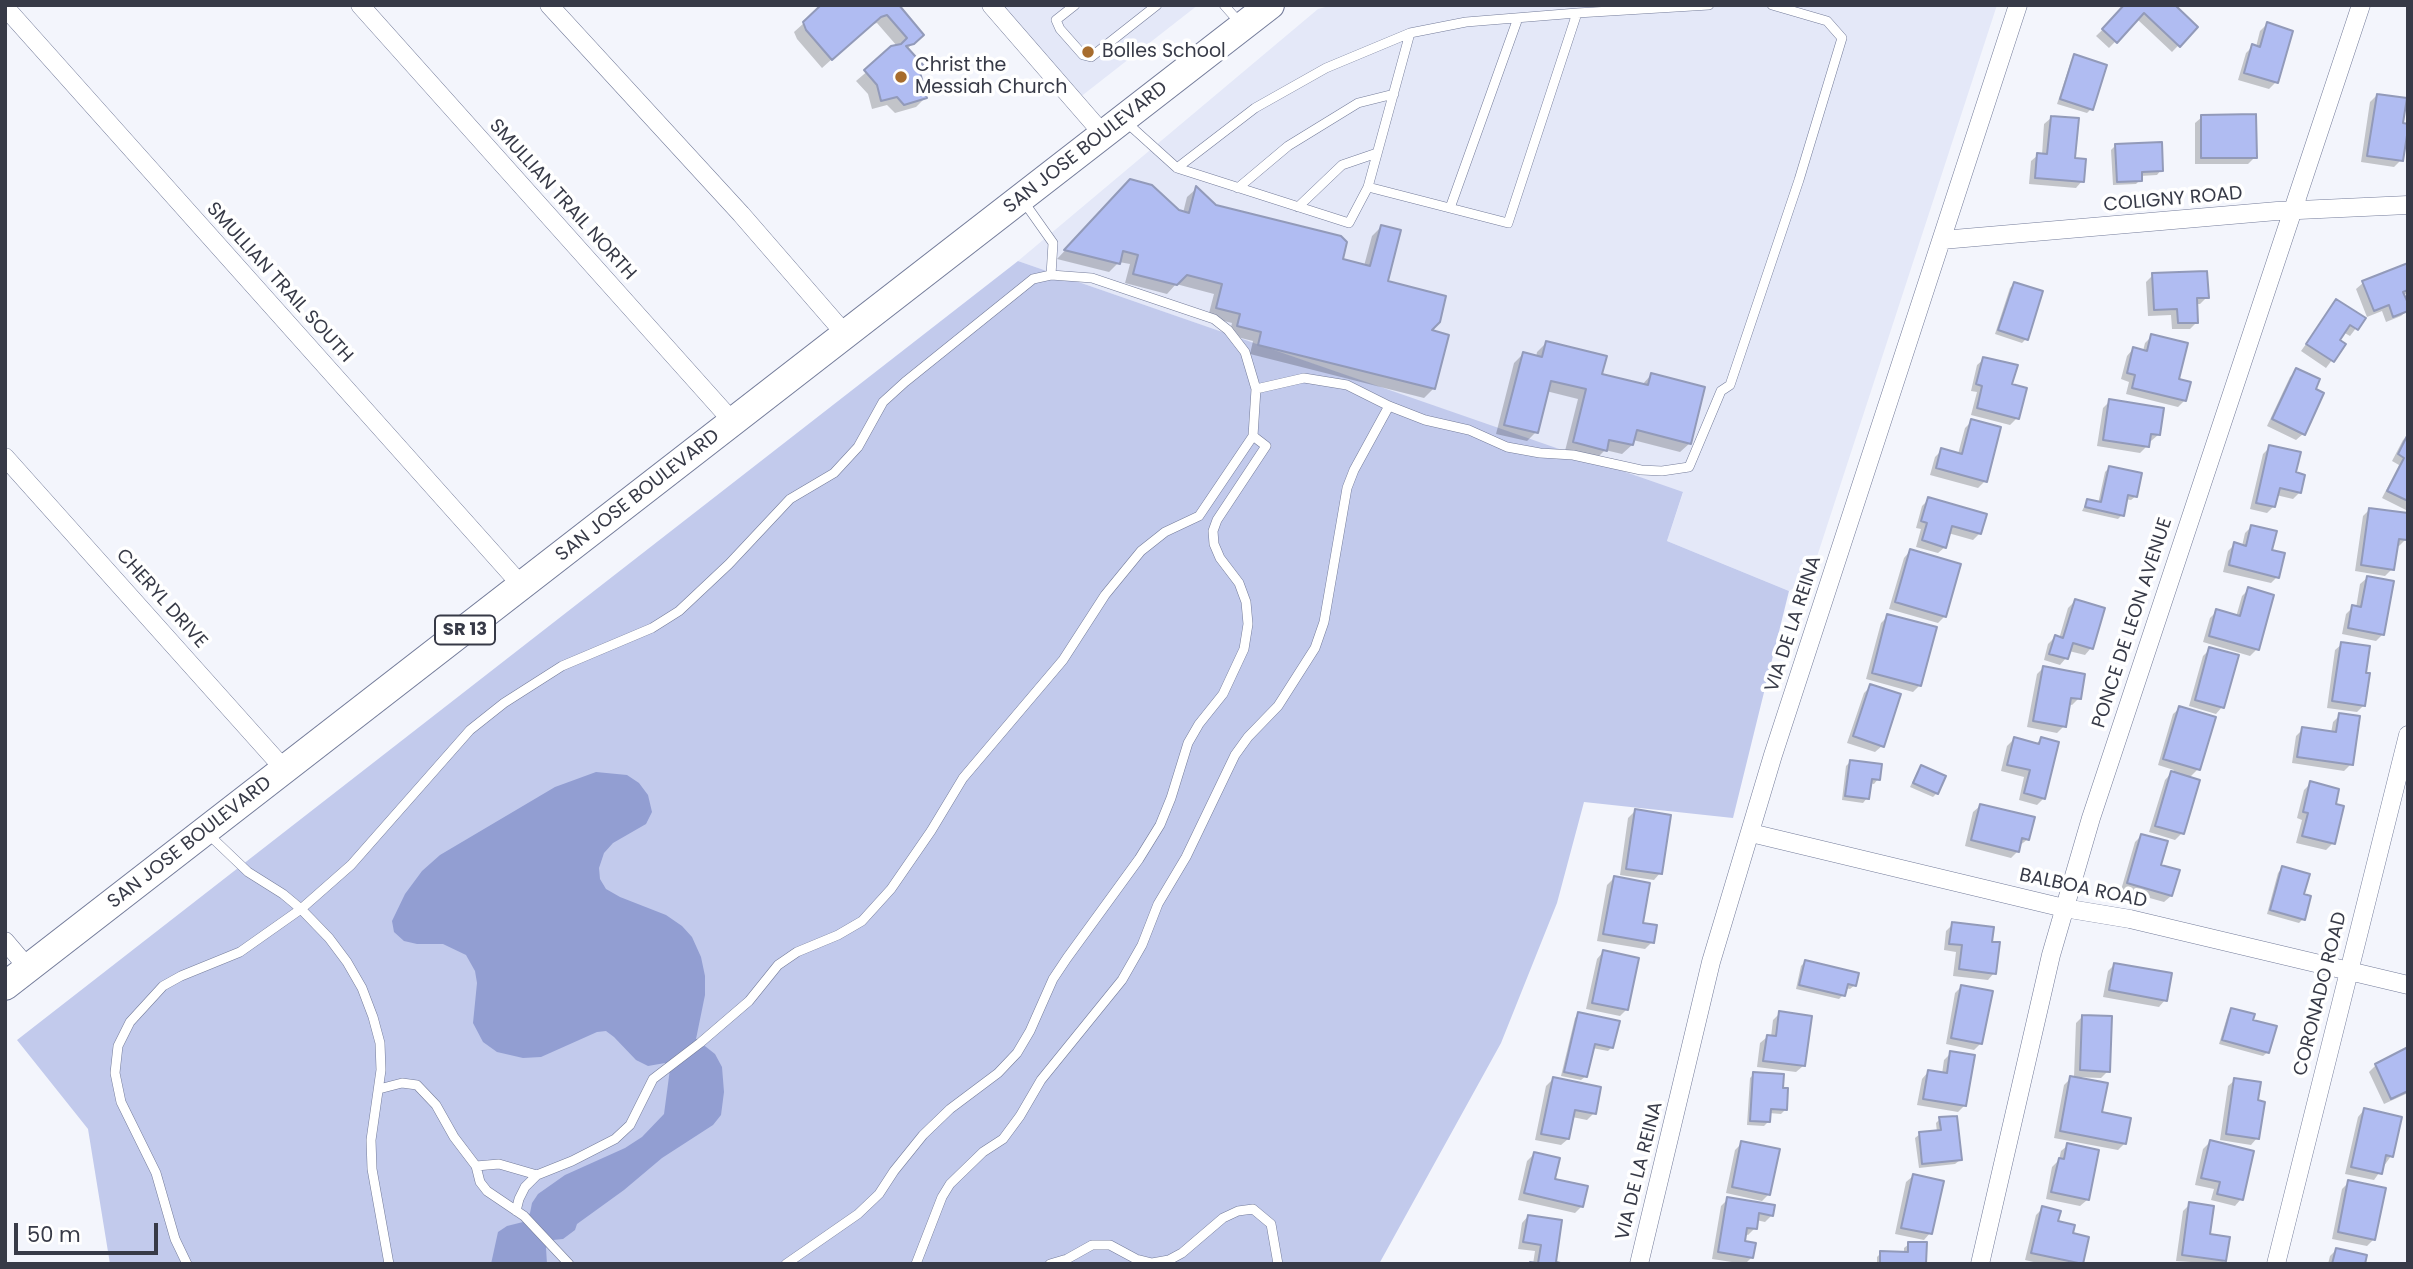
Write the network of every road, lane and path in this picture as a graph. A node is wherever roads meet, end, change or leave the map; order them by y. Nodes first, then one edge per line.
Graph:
1 (360, 5) edge
2 (549, 5) edge
3 (991, 5) edge
4 (1075, 5) edge
5 (1157, 5) edge
6 (1224, 5) edge
7 (1270, 5) edge
8 (1709, 5) edge
9 (1772, 5) edge
10 (2018, 5) edge
11 (2361, 5) edge
12 (5, 7) edge
13 (1577, 13) junction
14 (1518, 18) junction
15 (1243, 26) junction
16 (1410, 33) junction
17 (1394, 94) junction
18 (1113, 126) junction
19 (1377, 153) junction
20 (1177, 168) junction
21 (1367, 187) junction
22 (1238, 188) junction
23 (1022, 199) junction
24 (2408, 205) edge
25 (1298, 207) junction
26 (1450, 208) junction
27 (2293, 211) junction
28 (1942, 240) junction
29 (1051, 275) junction
30 (846, 335) junction
31 (1256, 389) junction
32 (1390, 406) junction
33 (733, 422) junction
34 (1253, 436) junction
35 (5, 457) edge
36 (1227, 474) junction
37 (1242, 484) junction
38 (1199, 516) junction
39 (1213, 531) junction
40 (522, 586) junction
41 (2408, 735) edge
42 (285, 769) junction
43 (205, 831) junction
44 (1751, 833) junction
45 (2064, 908) junction
46 (301, 909) junction
47 (5, 941) edge
48 (28, 968) junction
49 (2348, 971) junction
50 (2408, 985) edge
51 (5, 986) edge
52 (379, 1089) junction
53 (476, 1166) junction
54 (537, 1175) junction
55 (520, 1214) junction
56 (187, 1264) edge
57 (389, 1264) edge
58 (569, 1264) edge
59 (786, 1264) edge
60 (916, 1264) edge
61 (1050, 1264) edge
62 (1278, 1264) edge
63 (1639, 1264) edge
64 (1980, 1264) edge
65 (2276, 1264) edge

1 - 33 street, SMULLIAN TRAIL NORTH
2 - 30 street
3 - 18 street
4 - 5 lane
6 - 15 lane
7 - 15 main road, SAN JOSE BOULEVARD / SR 13
8 - 13 lane
9 - 32 lane
10 - 28 street, VIA DE LA REINA
11 - 27 street, PONCE DE LEON AVENUE
12 - 40 street, SMULLIAN TRAIL SOUTH
13 - 14 lane
13 - 26 lane
14 - 16 lane
14 - 26 lane
15 - 18 main road, SAN JOSE BOULEVARD / SR 13
16 - 17 lane
16 - 20 lane
17 - 19 lane
17 - 22 lane
18 - 20 lane
18 - 23 main road, SAN JOSE BOULEVARD / SR 13
19 - 21 lane
19 - 25 lane
20 - 22 lane
21 - 25 lane
21 - 26 lane
22 - 25 lane
23 - 29 lane
23 - 30 main road, SAN JOSE BOULEVARD / SR 13
24 - 27 street, COLIGNY ROAD
27 - 28 street, COLIGNY ROAD
27 - 45 street, PONCE DE LEON AVENUE
28 - 44 street, VIA DE LA REINA
29 - 31 lane
29 - 46 lane
30 - 33 main road, SAN JOSE BOULEVARD / SR 13
31 - 32 lane
31 - 34 lane
32 - 60 lane
33 - 40 main road, SAN JOSE BOULEVARD / SR 13
34 - 36 lane
34 - 37 lane
35 - 42 street, CHERYL DRIVE
36 - 37 lane
36 - 38 lane
37 - 39 lane
38 - 39 lane
38 - 54 lane
39 - 59 lane
40 - 42 main road, SAN JOSE BOULEVARD / SR 13
41 - 49 street, CORONADO ROAD
42 - 43 main road, SAN JOSE BOULEVARD / SR 13
43 - 46 lane
43 - 48 main road, SAN JOSE BOULEVARD / SR 13
44 - 45 street, BALBOA ROAD
44 - 63 street, VIA DE LA REINA
45 - 49 street, BALBOA ROAD
45 - 64 street, PONCE DE LEON AVENUE
46 - 52 lane
46 - 56 lane
47 - 48 street
48 - 51 main road, SAN JOSE BOULEVARD / SR 13
49 - 50 street, BALBOA ROAD
49 - 65 street, CORONADO ROAD
52 - 53 lane
52 - 57 lane
53 - 54 lane
53 - 55 lane
54 - 55 lane
55 - 58 lane
61 - 62 lane

